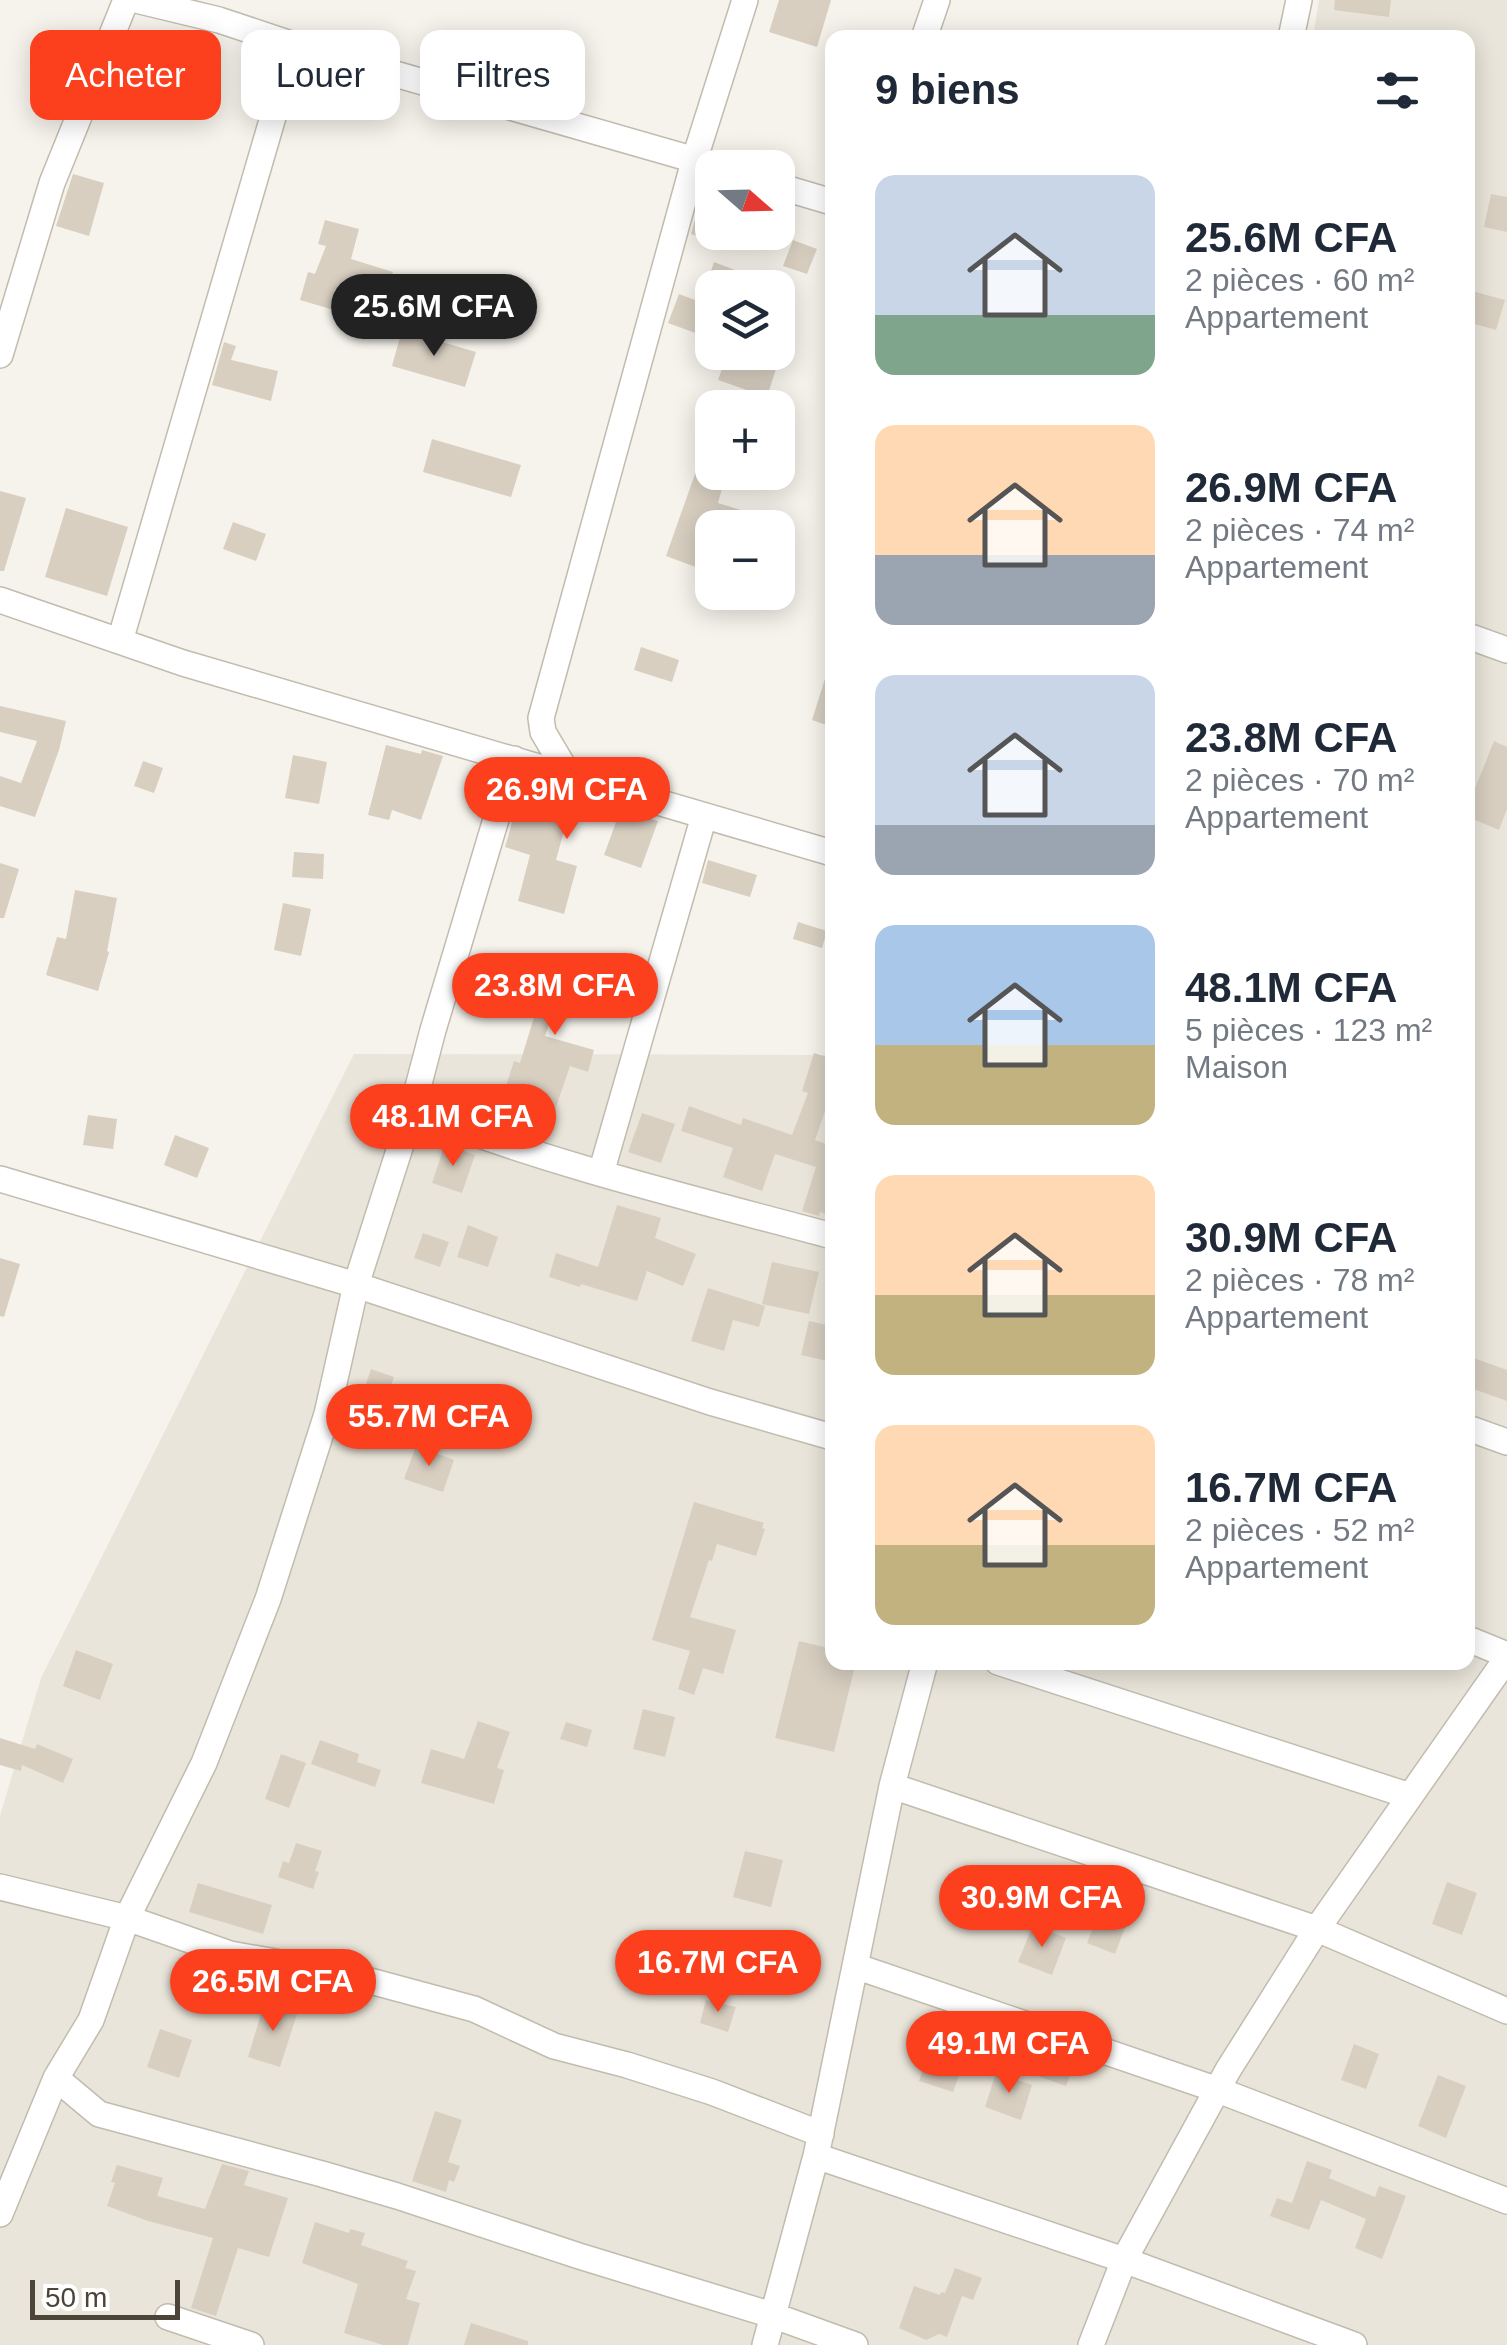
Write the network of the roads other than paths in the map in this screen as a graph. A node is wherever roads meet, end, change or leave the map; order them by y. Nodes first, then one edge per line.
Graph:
1 (126, 0) edge
2 (136, 0) edge
3 (936, 0) edge
4 (1300, 0) edge
5 (736, 2) edge
6 (249, 30) edge
7 (927, 30) edge
8 (1293, 30) edge
9 (400, 76) edge
10 (272, 120) edge
11 (694, 158) junction
12 (795, 191) edge
13 (825, 200) edge
14 (0, 355) edge
15 (0, 600) edge
16 (1475, 639) edge
17 (120, 641) junction
18 (1507, 650) edge
19 (514, 759) junction
20 (569, 776) junction
21 (704, 816) junction
22 (825, 852) edge
23 (412, 1110) junction
24 (601, 1173) junction
25 (0, 1179) edge
26 (825, 1234) edge
27 (356, 1284) junction
28 (1475, 1431) edge
29 (825, 1435) edge
30 (1507, 1442) edge
31 (1475, 1641) edge
32 (1507, 1656) edge
33 (923, 1670) edge
34 (1023, 1670) edge
35 (892, 1786) junction
36 (1410, 1796) junction
37 (0, 1887) edge
38 (127, 1918) junction
39 (1317, 1929) junction
40 (855, 1966) junction
41 (1507, 2011) edge
42 (56, 2078) junction
43 (1218, 2090) junction
44 (819, 2145) junction
45 (1507, 2202) edge
46 (0, 2214) edge
47 (1124, 2260) junction
48 (772, 2314) junction
49 (168, 2316) dead end
50 (251, 2345) edge
51 (765, 2345) edge
52 (856, 2345) edge
53 (1091, 2345) edge
54 (1354, 2345) edge

1 - 14 street
2 - 6 street
3 - 7 street
4 - 8 street
5 - 11 street
9 - 11 street
10 - 17 street
11 - 20 street
12 - 13 street
15 - 17 street
16 - 18 street
17 - 19 street
19 - 20 street
19 - 23 street
20 - 21 street
21 - 22 street
21 - 24 street
23 - 24 street
23 - 27 street
24 - 26 street
25 - 27 street
27 - 29 street
27 - 38 street
28 - 30 street
31 - 32 street
32 - 36 street
33 - 35 street
34 - 36 street
35 - 39 street
35 - 40 street
36 - 39 street
37 - 38 street
38 - 42 street
38 - 44 street
39 - 41 street
39 - 43 street
40 - 43 street
40 - 44 street
42 - 46 street
42 - 48 street
43 - 45 street
43 - 47 street
44 - 47 street
44 - 48 street
47 - 53 street
47 - 54 street
48 - 51 street
48 - 52 street
49 - 50 street

